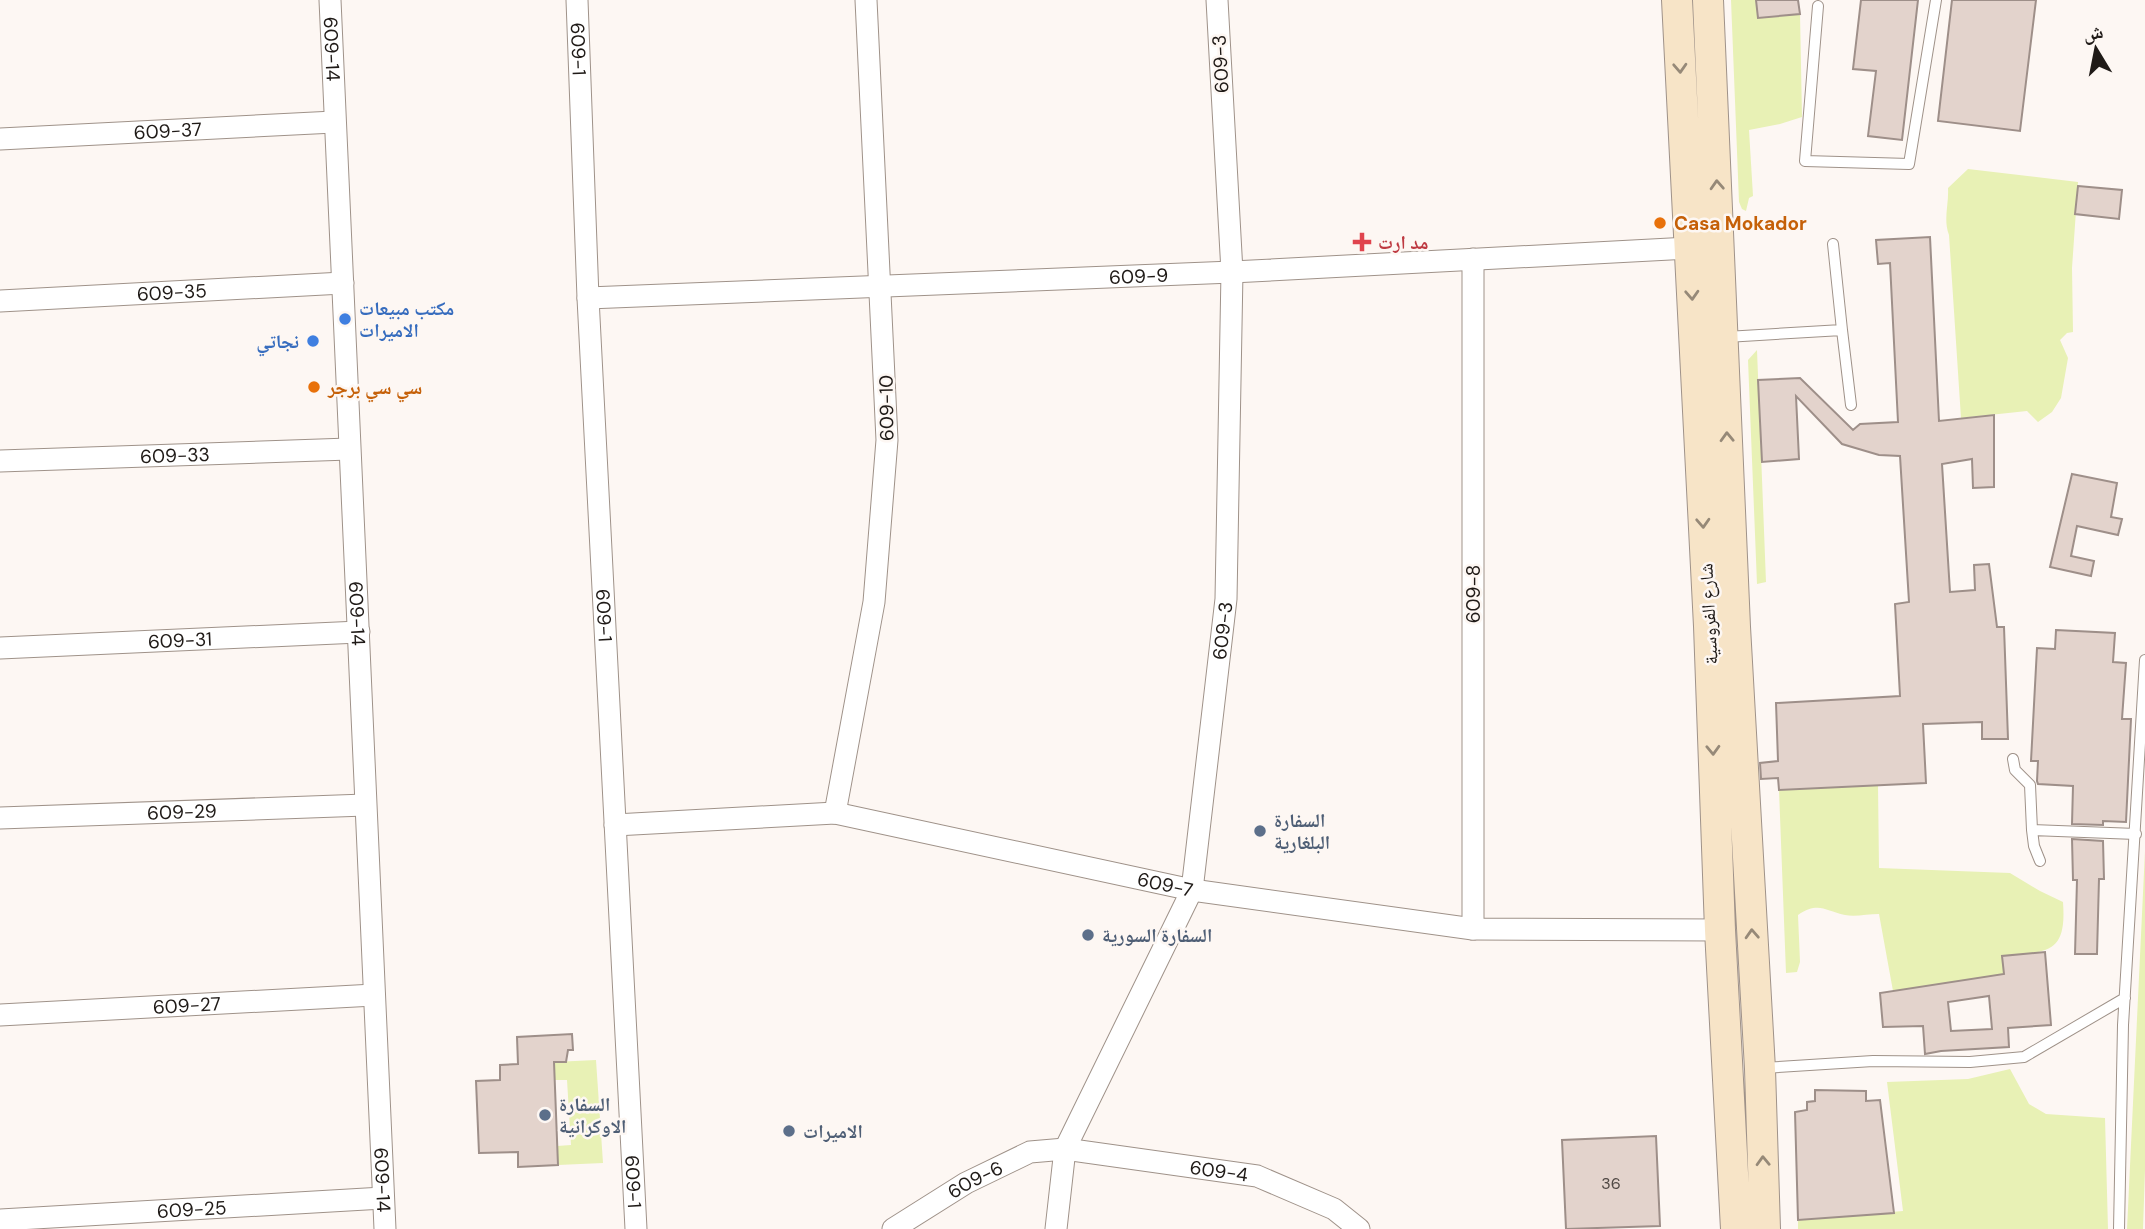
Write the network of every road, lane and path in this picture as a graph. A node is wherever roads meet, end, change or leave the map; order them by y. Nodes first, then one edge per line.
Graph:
1 (330, 0) edge
2 (577, 0) edge
3 (866, 0) edge
4 (1217, 0) edge
5 (1677, 0) edge
6 (1709, 0) edge
7 (1936, 0) edge
8 (1818, 6) dead end
9 (334, 122) junction
10 (0, 139) edge
11 (1833, 244) dead end
12 (1689, 247) junction
13 (1473, 259) junction
14 (1232, 272) junction
15 (343, 283) junction
16 (881, 286) junction
17 (588, 298) junction
18 (0, 301) edge
19 (1842, 330) junction
20 (1723, 337) junction
21 (1851, 405) dead end
22 (349, 449) junction
23 (0, 461) edge
24 (1722, 626) junction
25 (359, 632) junction
26 (0, 648) edge
27 (2145, 660) edge
28 (2013, 759) dead end
29 (365, 805) junction
30 (835, 813) junction
31 (0, 818) edge
32 (615, 825) junction
33 (2032, 830) junction
34 (2136, 834) junction
35 (2040, 861) dead end
36 (1192, 890) junction
37 (1473, 929) junction
38 (1720, 930) junction
39 (374, 995) junction
40 (2125, 998) junction
41 (0, 1015) edge
42 (1760, 1069) junction
43 (1065, 1149) junction
44 (383, 1198) junction
45 (0, 1220) edge
46 (385, 1229) edge
47 (636, 1229) edge
48 (892, 1229) edge
49 (1056, 1229) edge
50 (1359, 1229) edge
51 (1736, 1229) edge
52 (1765, 1229) edge
53 (2119, 1229) edge

1 - 9 street, 609-14
2 - 17 street, 609-1
3 - 16 street, 609-10
4 - 14 street, 609-3
5 -> 12 street, شارع الفروسية
20 -> 6 street, شارع الفروسية
7 - 8 lane
9 - 10 street, 609-37
9 - 15 street, 609-14
11 - 19 lane
12 - 13 street, 609-9
12 -> 24 street, شارع الفروسية
13 - 14 street, 609-9
13 - 37 street, 609-8
14 - 16 street, 609-9
14 - 36 street, 609-3
15 - 18 street, 609-35
15 - 22 street, 609-14
16 - 17 street, 609-9
16 - 30 street, 609-10
17 - 32 street, 609-1
19 - 20 lane
19 - 21 lane
24 -> 20 street, شارع الفروسية
22 - 23 street, 609-33
22 - 25 street, 609-14
24 -> 38 street, شارع الفروسية
42 -> 24 street, شارع الفروسية
25 - 26 street, 609-31
25 - 29 street, 609-14
27 - 34 lane
28 - 33 lane
29 - 31 street, 609-29
29 - 39 street, 609-14
30 - 32 street, 609-7
30 - 36 street, 609-7
32 - 47 street, 609-1
33 - 34 lane
33 - 35 lane
34 - 40 lane
36 - 37 street, 609-7
36 - 43 street, 609-3
37 - 38 street, 609-7
38 - 51 street, شارع الفروسية
39 - 41 street, 609-27
39 - 44 street, 609-14
40 - 42 lane
40 - 53 lane
52 -> 42 street, شارع الفروسية
43 - 48 street, 609-6
43 - 49 street, 609-3
43 - 50 street, 609-4
44 - 45 street, 609-25
44 - 46 street, 609-14

